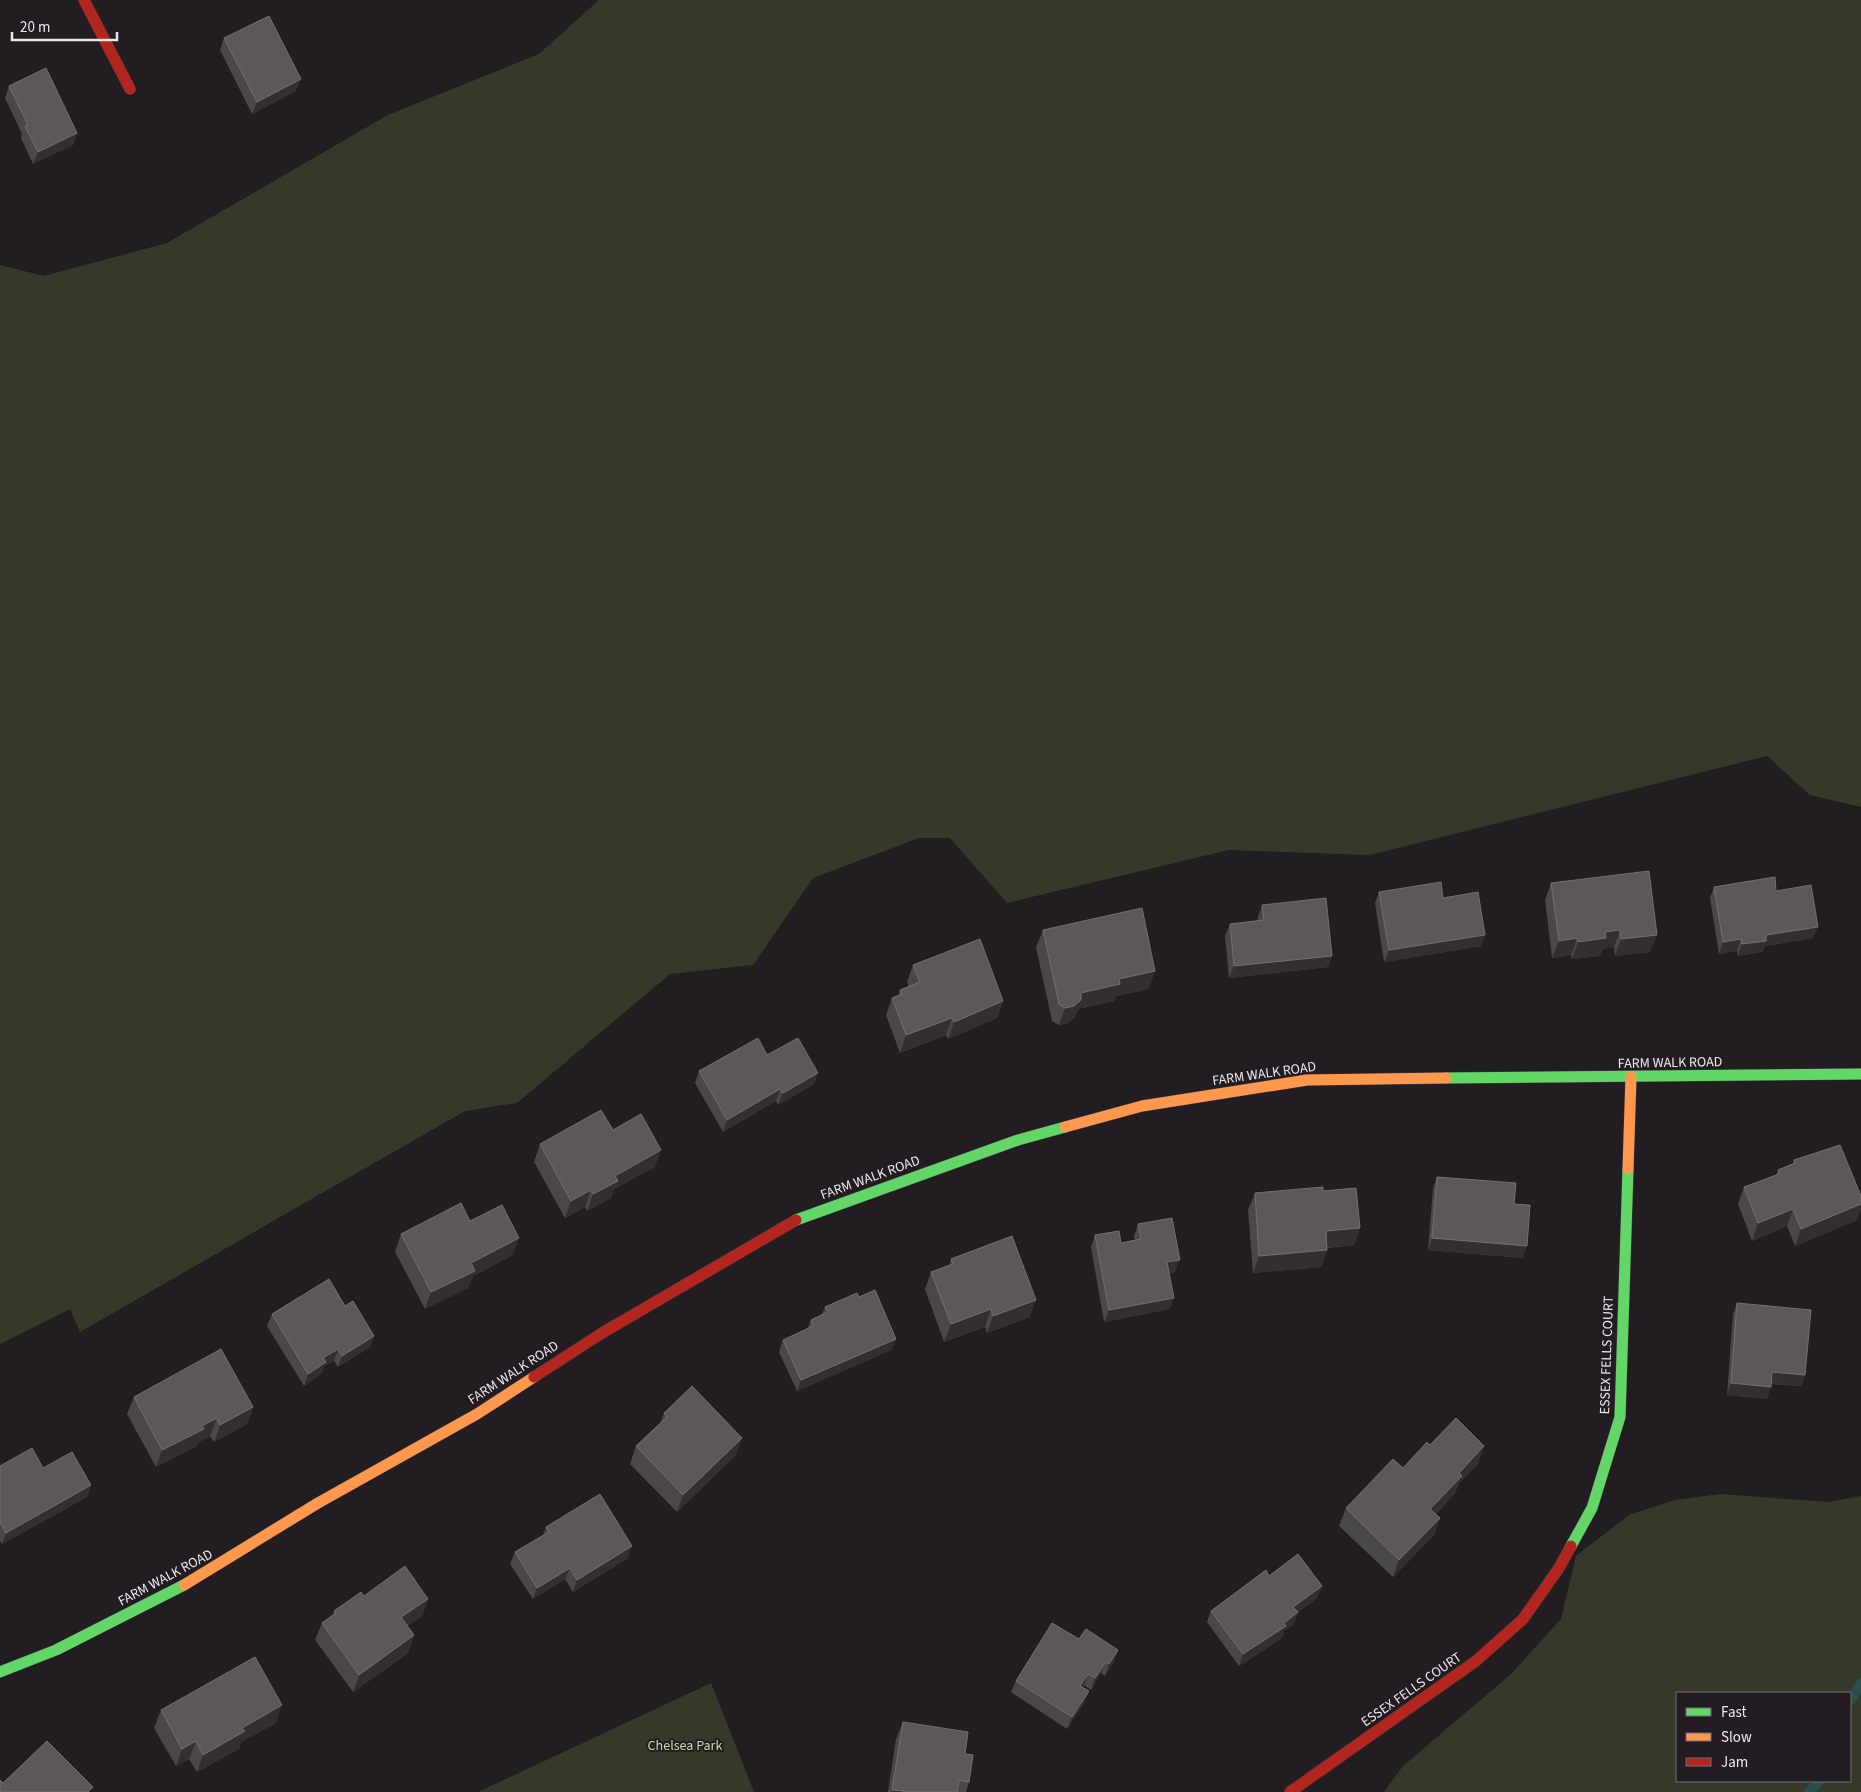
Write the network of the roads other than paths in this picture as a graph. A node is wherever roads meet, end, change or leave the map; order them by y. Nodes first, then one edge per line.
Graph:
1 (84, 0) edge
2 (130, 89) dead end
3 (1861, 1074) edge
4 (1631, 1077) junction
5 (0, 1672) edge
6 (1290, 1792) edge

1 - 2 street
3 - 4 street, FARM WALK ROAD
4 - 5 street, FARM WALK ROAD
4 - 6 street, ESSEX FELLS COURT

